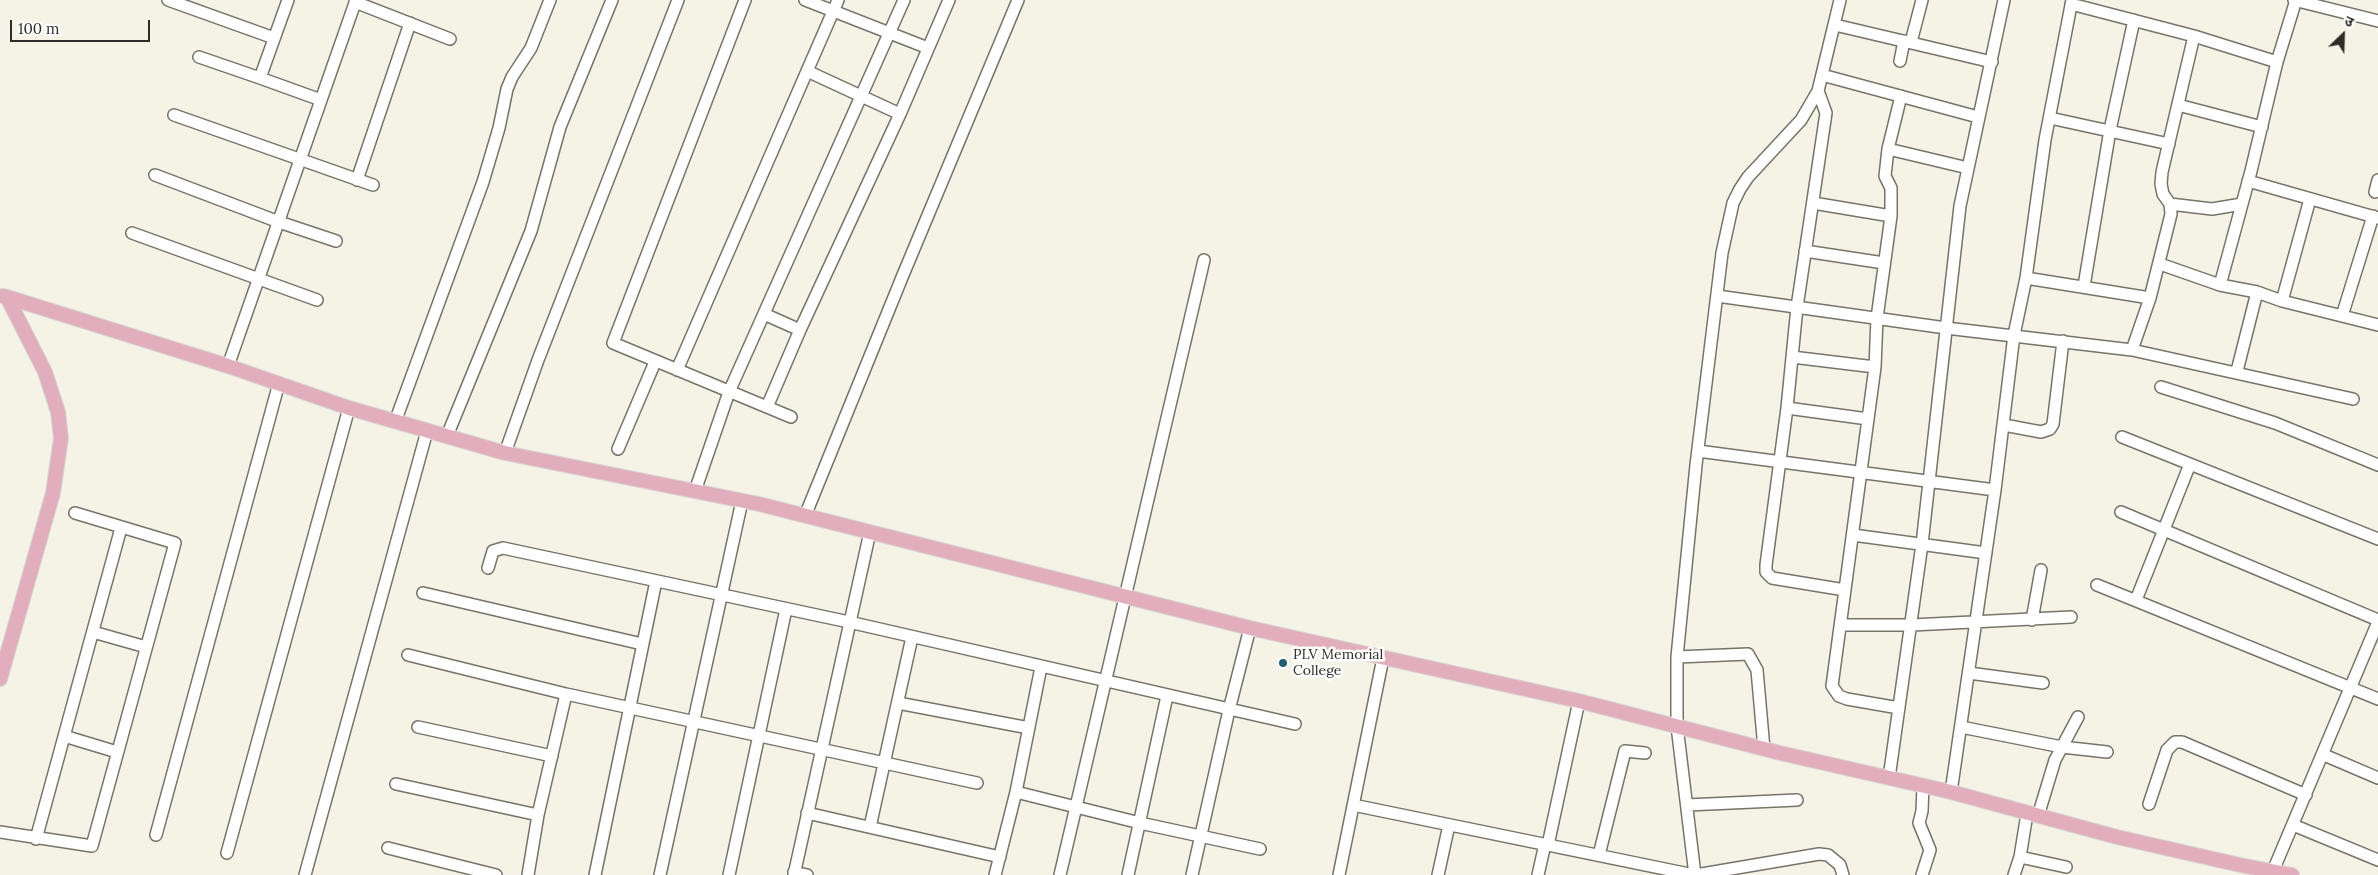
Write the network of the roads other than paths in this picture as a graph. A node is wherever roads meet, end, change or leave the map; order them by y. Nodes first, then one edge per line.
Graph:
1 (168, 0) edge
2 (288, 0) edge
3 (550, 0) edge
4 (612, 0) edge
5 (678, 0) edge
6 (745, 0) edge
7 (804, 0) edge
8 (904, 0) edge
9 (949, 0) edge
10 (1018, 0) edge
11 (1840, 0) edge
12 (1922, 0) edge
13 (2004, 0) edge
14 (2296, 0) edge
15 (356, 1) edge
16 (2071, 2) edge
17 (836, 6) edge
18 (2134, 20) junction
19 (2378, 21) edge
20 (410, 23) junction
21 (1835, 24) junction
22 (891, 33) junction
23 (2194, 36) junction
24 (274, 38) junction
25 (450, 39) dead end
26 (1907, 41) junction
27 (928, 48) junction
28 (199, 57) dead end
29 (1900, 62) dead end
30 (1992, 62) junction
31 (2277, 62) junction
32 (807, 71) junction
33 (1822, 74) junction
34 (260, 78) junction
35 (1818, 92) junction
36 (1901, 96) junction
37 (862, 97) junction
38 (321, 100) junction
39 (2178, 105) junction
40 (900, 114) junction
41 (174, 115) dead end
42 (1978, 117) junction
43 (2050, 118) junction
44 (2262, 127) junction
45 (2110, 130) junction
46 (2169, 144) junction
47 (1888, 149) junction
48 (301, 160) junction
49 (1968, 168) junction
50 (155, 175) dead end
51 (357, 180) junction
52 (2248, 181) junction
53 (373, 185) dead end
54 (2310, 199) junction
55 (1813, 203) junction
56 (2170, 204) junction
57 (2242, 204) junction
58 (1891, 216) junction
59 (2375, 217) edge
60 (280, 222) junction
61 (132, 233) dead end
62 (336, 241) dead end
63 (1805, 251) junction
64 (1204, 260) dead end
65 (1884, 263) junction
66 (2160, 264) junction
67 (2026, 278) junction
68 (259, 279) junction
69 (2220, 285) junction
70 (2084, 286) junction
71 (2257, 292) junction
72 (4, 296) edge
73 (1717, 296) junction
74 (2150, 298) junction
75 (317, 300) dead end
76 (2282, 301) junction
77 (1797, 307) junction
78 (764, 314) junction
79 (2342, 316) junction
80 (1877, 318) junction
81 (2378, 325) edge
82 (1946, 328) junction
83 (800, 330) junction
84 (2014, 336) junction
85 (2063, 341) junction
86 (2132, 350) junction
87 (1792, 357) junction
88 (655, 362) junction
89 (228, 366) junction
90 (1875, 367) junction
91 (677, 370) junction
92 (2237, 371) junction
93 (279, 383) junction
94 (2160, 386) dead end
95 (729, 392) junction
96 (2353, 399) dead end
97 (768, 407) junction
98 (349, 408) junction
99 (1787, 408) junction
100 (791, 418) dead end
101 (1868, 419) junction
102 (395, 422) junction
103 (2004, 425) junction
104 (427, 431) junction
105 (447, 436) junction
106 (2122, 436) dead end
107 (618, 449) dead end
108 (1698, 451) junction
109 (505, 453) junction
110 (1779, 462) junction
111 (2190, 464) junction
112 (2378, 465) edge
113 (1860, 474) junction
114 (1930, 481) junction
115 (1995, 490) junction
116 (695, 491) junction
117 (742, 501) junction
118 (2120, 512) dead end
119 (75, 513) dead end
120 (806, 516) junction
121 (122, 528) junction
122 (2164, 530) junction
123 (870, 532) junction
124 (1853, 535) junction
125 (2378, 539) edge
126 (1922, 544) junction
127 (1986, 552) junction
128 (488, 568) dead end
129 (2041, 570) dead end
130 (656, 581) junction
131 (2097, 584) dead end
132 (1845, 590) junction
133 (423, 593) dead end
134 (721, 595) junction
135 (1124, 596) junction
136 (2136, 600) junction
137 (786, 609) junction
138 (2071, 617) dead end
139 (2032, 620) junction
140 (2378, 621) edge
141 (849, 622) junction
142 (1976, 622) junction
143 (1841, 625) junction
144 (1912, 625) junction
145 (1250, 628) junction
146 (92, 632) junction
147 (912, 637) junction
148 (642, 644) junction
149 (146, 647) junction
150 (408, 655) dead end
151 (1676, 657) junction
152 (1383, 658) junction
153 (1041, 666) junction
154 (1970, 673) junction
155 (0, 679) edge
156 (1106, 682) junction
157 (2043, 683) dead end
158 (2351, 688) junction
159 (566, 694) junction
160 (1167, 696) junction
161 (2378, 699) edge
162 (1579, 701) junction
163 (898, 703) junction
164 (629, 707) junction
165 (1899, 708) junction
166 (1229, 710) junction
167 (2078, 717) dead end
168 (694, 722) junction
169 (1295, 724) dead end
170 (1677, 726) junction
171 (418, 727) dead end
172 (1962, 727) junction
173 (1029, 728) junction
174 (64, 736) junction
175 (759, 736) junction
176 (2062, 747) junction
177 (1764, 749) junction
178 (821, 750) junction
179 (118, 752) junction
180 (2107, 752) dead end
181 (1645, 753) dead end
182 (2324, 755) junction
183 (552, 756) junction
184 (885, 764) junction
185 (1889, 778) junction
186 (2378, 778) edge
187 (977, 783) dead end
188 (396, 784) dead end
189 (1923, 786) junction
190 (1016, 792) junction
191 (1951, 792) junction
192 (2306, 795) junction
193 (1797, 800) dead end
194 (2149, 804) dead end
195 (1353, 805) junction
196 (1687, 805) junction
197 (1077, 806) junction
198 (807, 813) junction
199 (538, 815) junction
200 (2033, 815) junction
201 (1140, 823) junction
202 (1449, 825) junction
203 (2293, 825) junction
204 (870, 827) junction
205 (0, 832) edge
206 (156, 835) dead end
207 (1201, 836) junction
208 (36, 839) junction
209 (1547, 845) junction
210 (388, 848) dead end
211 (1260, 849) dead end
212 (227, 853) dead end
213 (1599, 855) junction
214 (1000, 857) junction
215 (2020, 858) junction
216 (2378, 860) edge
217 (2066, 868) dead end
218 (2274, 871) junction
219 (794, 874) edge
220 (305, 875) edge
221 (496, 875) edge
222 (528, 875) edge
223 (595, 875) edge
224 (660, 875) edge
225 (729, 875) edge
226 (807, 875) edge
227 (995, 875) edge
228 (1060, 875) edge
229 (1128, 875) edge
230 (1192, 875) edge
231 (1339, 875) edge
232 (1438, 875) edge
233 (1538, 875) edge
234 (1695, 875) edge
235 (1842, 875) edge
236 (1922, 875) edge
237 (2014, 875) edge
238 (2292, 875) edge

1 - 24 street
2 - 24 street
3 - 102 street
4 - 105 street
5 - 109 street
6 - 88 street
7 - 17 street
8 - 22 street
9 - 27 street
10 - 120 street
11 - 21 street
12 - 26 street
13 - 30 street
14 - 19 street
14 - 31 street
15 - 20 street
15 - 38 street
16 - 18 street
16 - 43 street
17 - 22 street
17 - 32 street
18 - 23 street
18 - 45 street
20 - 25 street
20 - 51 street
21 - 26 street
21 - 33 street
22 - 27 street
22 - 37 street
23 - 31 street
23 - 39 street
24 - 34 street
26 - 29 street
26 - 30 street
27 - 40 street
28 - 34 street
30 - 42 street
31 - 44 street
32 - 37 street
32 - 91 street
33 - 35 street
33 - 36 street
34 - 38 street
35 - 55 street
35 - 73 street
36 - 42 street
36 - 47 street
37 - 40 street
37 - 78 street
38 - 48 street
39 - 44 street
39 - 46 street
40 - 83 street
41 - 48 street
42 - 49 street
43 - 45 street
43 - 67 street
44 - 52 street
45 - 46 street
45 - 70 street
46 - 56 street
47 - 49 street
47 - 58 street
48 - 51 street
48 - 60 street
49 - 82 street
50 - 60 street
51 - 53 street
52 - 54 street
52 - 57 street
54 - 59 street
54 - 76 street
55 - 58 street
55 - 63 street
56 - 57 street
56 - 66 street
57 - 69 street
58 - 65 street
59 - 79 street
60 - 62 street
60 - 68 street
61 - 68 street
63 - 65 street
63 - 77 street
64 - 135 street
65 - 80 street
66 - 69 street
66 - 74 street
67 - 70 street
67 - 84 street
68 - 75 street
68 - 89 street
69 - 71 street
70 - 74 street
71 - 76 street
71 - 92 street
72 - 89 main road
72 - 155 main road
73 - 77 street
73 - 108 street
74 - 86 street
76 - 79 street
77 - 80 street
77 - 87 street
78 - 83 street
78 - 95 street
79 - 81 street
80 - 82 street
80 - 90 street
82 - 84 street
82 - 114 street
83 - 97 street
84 - 85 street
84 - 103 street
85 - 86 street
85 - 103 street
86 - 92 street
87 - 90 street
87 - 99 street
88 - 91 street
88 - 107 street
89 - 93 main road
90 - 101 street
91 - 95 street
92 - 96 street
93 - 98 main road
93 - 206 street
94 - 112 street
95 - 97 street
95 - 116 street
97 - 100 street
98 - 102 main road
98 - 212 street
99 - 101 street
99 - 110 street
101 - 113 street
102 - 104 main road
103 - 115 street
104 - 105 main road
104 - 220 street
105 - 109 main road
106 - 111 street
108 - 110 street
108 - 151 street
109 - 116 main road
110 - 113 street
110 - 132 street
111 - 122 street
111 - 125 street
113 - 114 street
113 - 124 street
114 - 115 street
114 - 126 street
115 - 127 street
116 - 117 main road
117 - 120 main road
117 - 134 street
118 - 122 street
119 - 121 street
120 - 123 main road
121 - 146 street
121 - 149 street
122 - 136 street
122 - 140 street
123 - 135 main road
123 - 141 street
124 - 126 street
124 - 132 street
126 - 127 street
126 - 144 street
127 - 142 street
128 - 130 street
129 - 139 street
130 - 134 street
130 - 148 street
131 - 136 street
132 - 143 street
133 - 148 street
134 - 137 street
134 - 168 street
135 - 145 main road
135 - 156 street
136 - 158 street
137 - 141 street
137 - 175 street
138 - 139 street
139 - 142 street
140 - 158 street
141 - 147 street
141 - 178 street
142 - 144 street
142 - 154 street
143 - 144 street
143 - 165 street
144 - 165 street
145 - 152 main road
145 - 166 street
146 - 149 street
146 - 174 street
147 - 153 street
147 - 163 street
148 - 164 street
149 - 179 street
150 - 159 street
151 - 170 street
151 - 177 street
152 - 162 main road
152 - 195 street
153 - 156 street
153 - 173 street
154 - 157 street
154 - 172 street
156 - 160 street
156 - 197 street
158 - 161 street
158 - 182 street
159 - 164 street
159 - 183 street
160 - 166 street
160 - 201 street
162 - 170 main road
162 - 209 street
163 - 173 street
163 - 184 street
164 - 168 street
164 - 223 street
165 - 185 street
166 - 169 street
166 - 207 street
167 - 176 street
168 - 175 street
168 - 224 street
170 - 177 main road
170 - 196 street
171 - 183 street
172 - 176 street
172 - 191 street
173 - 190 street
174 - 179 street
174 - 208 street
175 - 178 street
175 - 225 street
176 - 180 street
176 - 200 street
177 - 185 main road
178 - 184 street
178 - 198 street
179 - 208 street
181 - 213 street
182 - 186 street
182 - 192 street
183 - 199 street
184 - 187 street
184 - 204 street
185 - 189 main road
188 - 199 street
189 - 191 main road
189 - 236 street
190 - 197 street
190 - 214 street
191 - 200 main road
192 - 194 street
192 - 203 street
193 - 196 street
195 - 202 street
195 - 231 street
196 - 234 street
197 - 201 street
197 - 228 street
198 - 204 street
198 - 219 street
199 - 222 street
200 - 215 street
200 - 218 main road
201 - 207 street
201 - 229 street
202 - 209 street
202 - 232 street
203 - 216 street
203 - 218 street
204 - 214 street
205 - 208 street
207 - 211 street
207 - 230 street
209 - 213 street
209 - 233 street
210 - 221 street
213 - 234 street
214 - 227 street
215 - 217 street
215 - 237 street
218 - 238 main road
219 - 226 street
234 - 235 street

